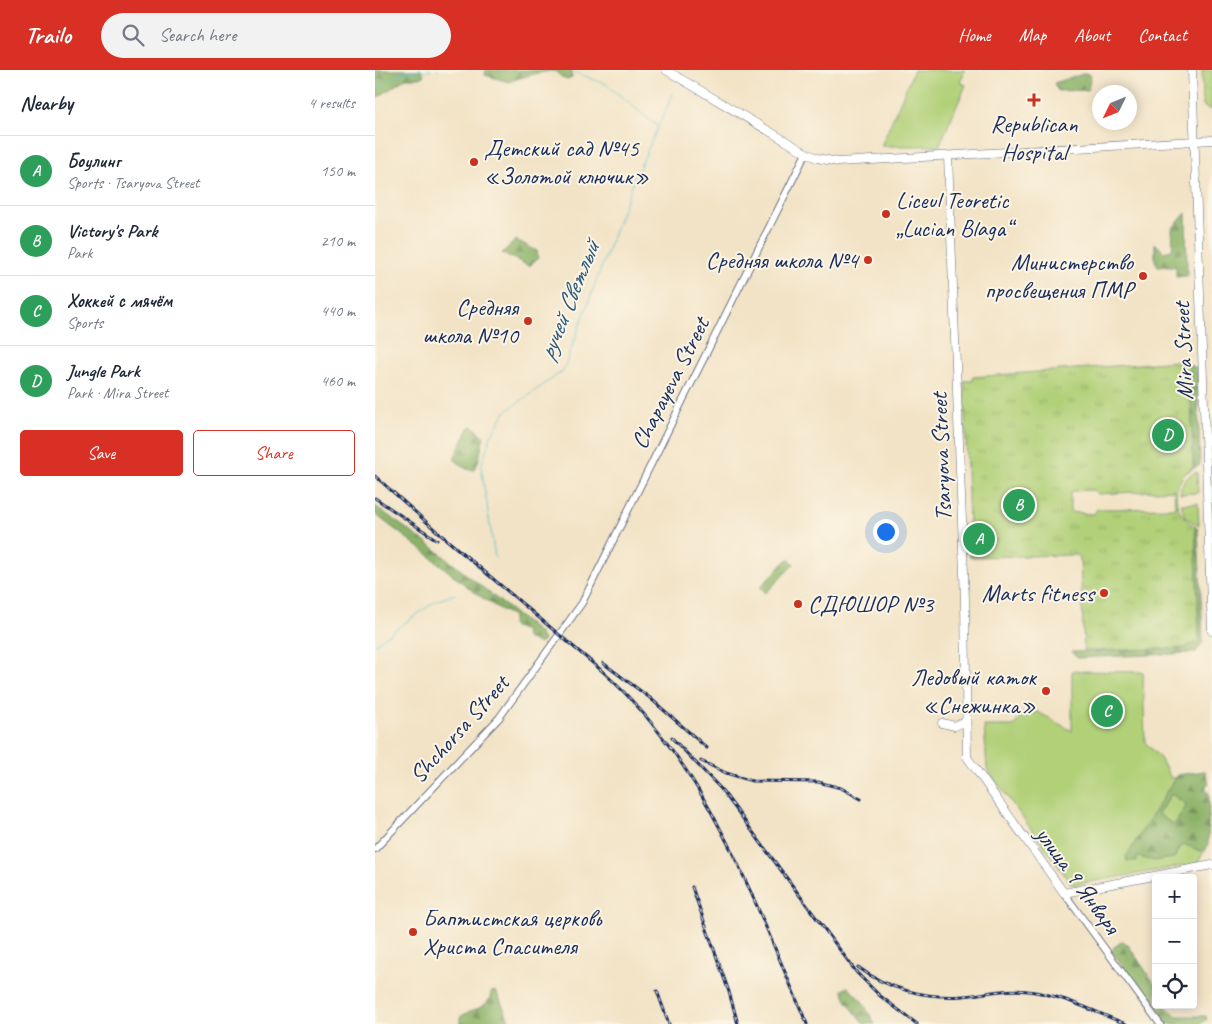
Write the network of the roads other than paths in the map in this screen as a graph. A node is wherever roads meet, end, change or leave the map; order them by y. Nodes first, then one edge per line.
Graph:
1 (666, 70) edge
2 (1192, 70) edge
3 (1212, 140) edge
4 (1194, 141) junction
5 (807, 153) junction
6 (948, 156) junction
7 (565, 629) joint
8 (1212, 631) edge
9 (966, 721) junction
10 (942, 723) dead end
11 (967, 757) joint
12 (375, 848) edge
13 (1212, 865) edge
14 (1064, 894) junction
15 (1160, 1024) edge

1 - 5 main road
2 - 4 main road, Mira Street
3 - 4 main road
4 - 6 main road
4 - 8 main road, Mira Street
5 - 6 main road
5 - 7 street, Chapayeva Street
6 - 9 main road, Tsaryova Street
7 - 12 street, Shchorsa Street
9 - 10 main road
9 - 11 main road, Tsaryova Street
11 - 14 main road, улица 9 Января
13 - 14 main road
14 - 15 street, улица 9 Января

